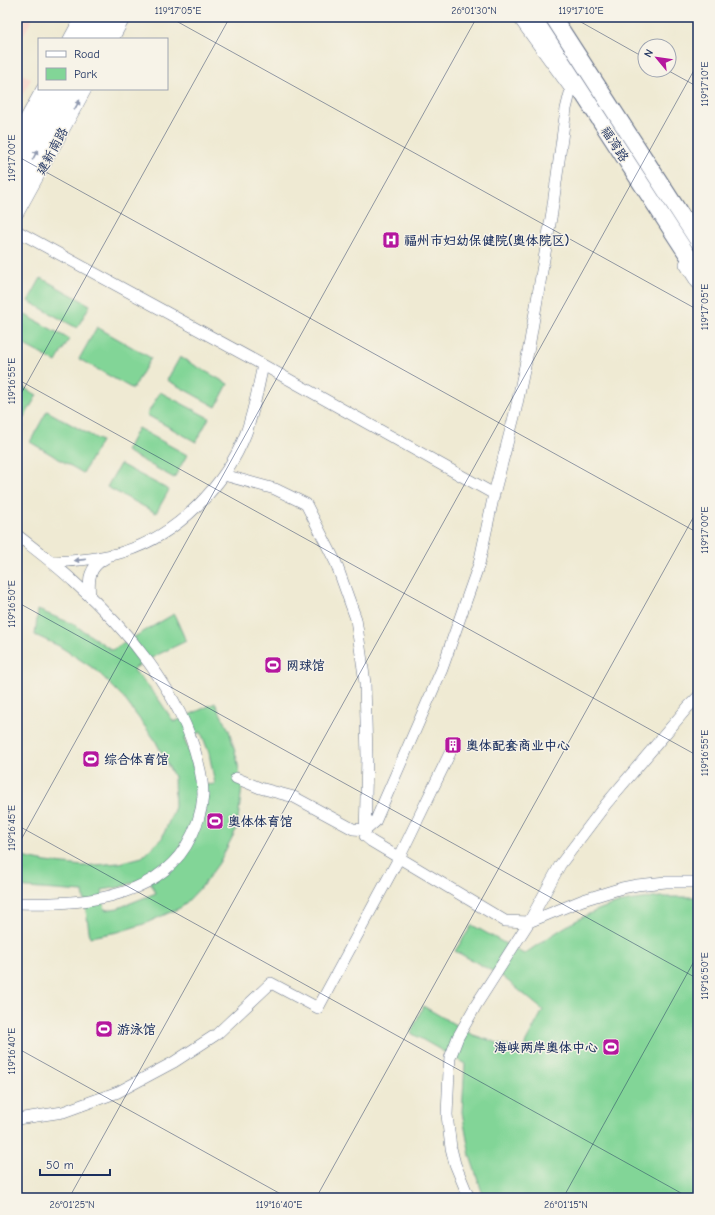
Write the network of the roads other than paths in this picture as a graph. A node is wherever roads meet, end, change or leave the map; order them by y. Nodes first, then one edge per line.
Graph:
1 (82, 17) edge
2 (96, 17) edge
3 (110, 17) edge
4 (124, 17) edge
5 (519, 17) edge
6 (533, 17) edge
7 (553, 17) edge
8 (560, 17) edge
9 (71, 38) edge
10 (86, 38) edge
11 (99, 38) edge
12 (113, 38) edge
13 (571, 88) junction
14 (42, 90) edge
15 (57, 90) edge
16 (70, 90) edge
17 (84, 90) edge
18 (17, 136) edge
19 (17, 164) edge
20 (17, 190) edge
21 (17, 213) edge
22 (698, 230) edge
23 (17, 231) edge
24 (698, 241) edge
25 (698, 271) edge
26 (698, 283) edge
27 (263, 365) junction
28 (224, 475) junction
29 (494, 494) junction
30 (17, 535) edge
31 (108, 556) junction
32 (51, 562) junction
33 (90, 597) junction
34 (698, 697) edge
35 (450, 753) dead end
36 (236, 778) dead end
37 (366, 830) junction
38 (399, 858) junction
39 (698, 882) edge
40 (17, 903) edge
41 (529, 922) junction
42 (17, 1120) edge
43 (469, 1198) edge

1 - 9 main road
2 - 10 highway
3 - 11 highway
4 - 12 main road
5 - 13 main road
6 - 25 highway, 福湾路
7 - 24 highway, 福湾路
8 - 22 main road
13 - 26 main road
13 - 29 street
14 - 18 main road
15 - 19 highway
20 -> 16 highway
21 -> 17 main road, 建新南路
23 - 27 street
27 - 28 street
27 - 29 street
28 - 31 street
28 - 37 street
29 - 37 street
30 - 32 street
31 -> 32 street
31 - 33 street
32 - 33 street
33 - 40 street
34 - 41 street
35 - 38 street
36 - 37 street
37 - 38 street
38 - 41 street
38 - 42 street
39 - 41 street
41 - 43 street

